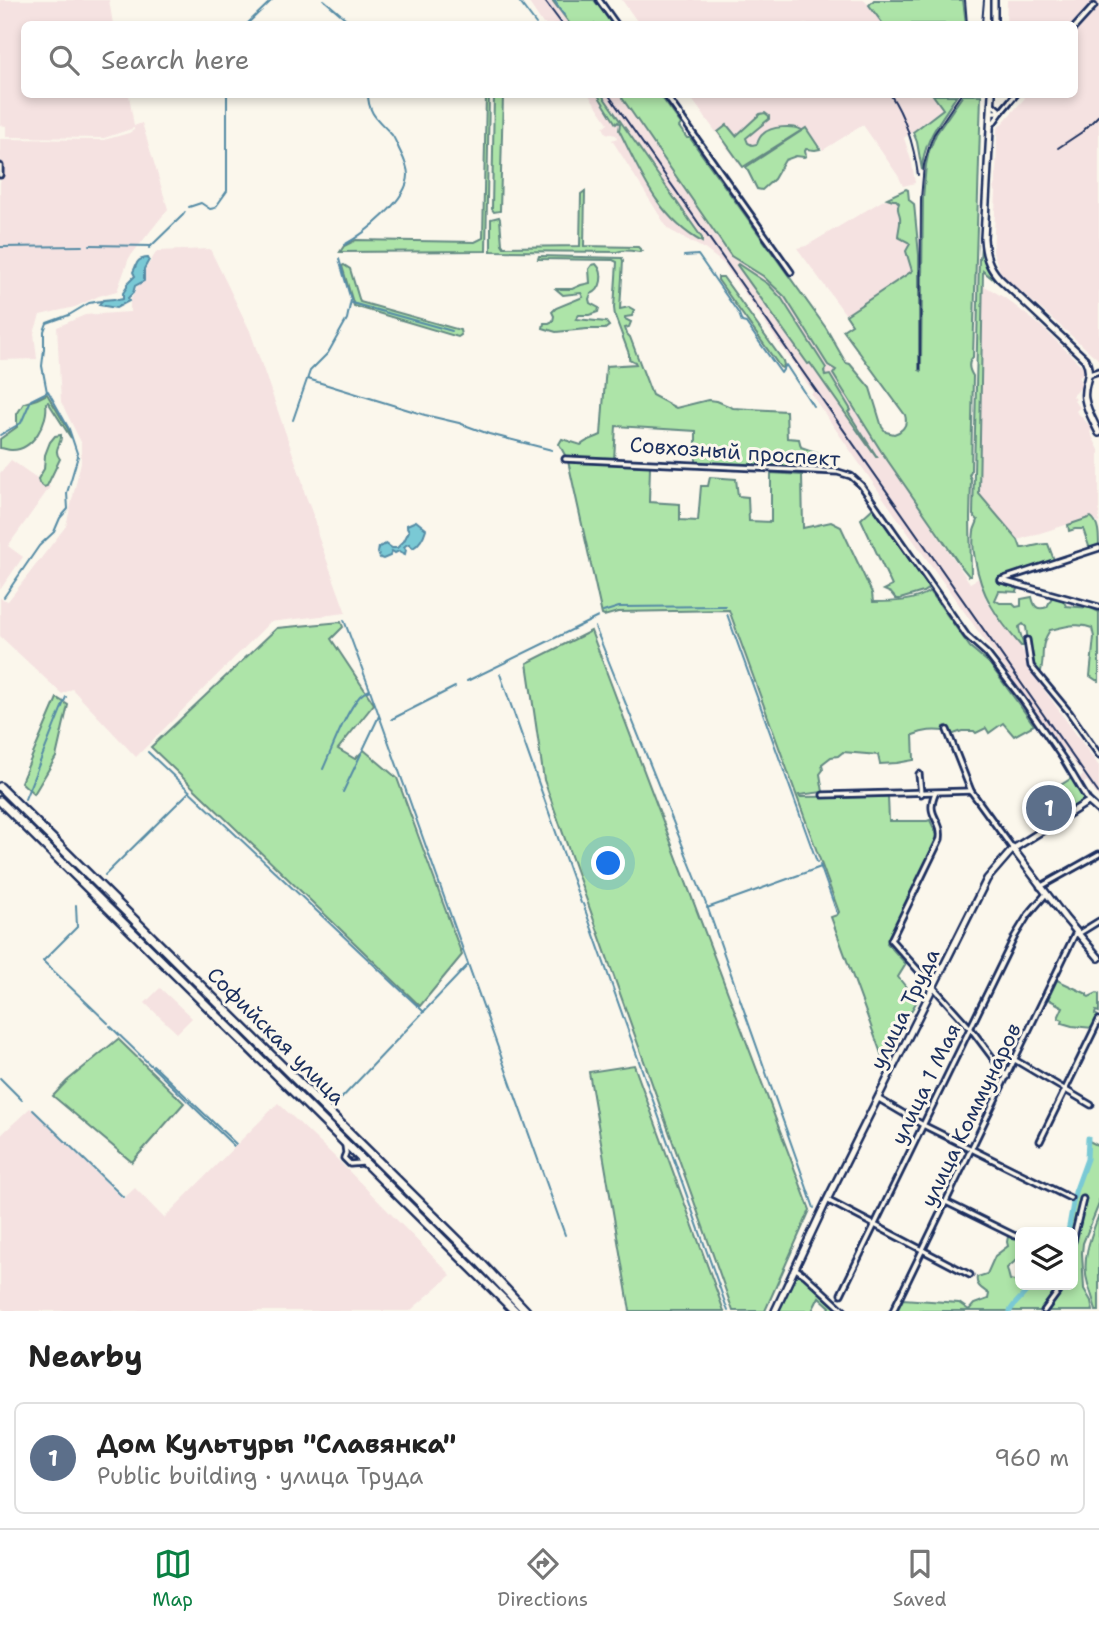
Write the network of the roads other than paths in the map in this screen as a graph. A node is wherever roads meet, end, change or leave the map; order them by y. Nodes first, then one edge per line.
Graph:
1 (599, 0) edge
2 (995, 0) edge
3 (1094, 6) dead end
4 (614, 21) edge
5 (994, 21) edge
6 (1078, 24) edge
7 (668, 98) edge
8 (992, 98) edge
9 (1013, 98) edge
10 (991, 103) junction
11 (991, 112) junction
12 (1001, 112) junction
13 (989, 127) junction
14 (0, 166) edge
15 (0, 174) edge
16 (791, 272) dead end
17 (1099, 371) edge
18 (1090, 374) junction
19 (1099, 433) edge
20 (565, 459) dead end
21 (1099, 548) edge
22 (1099, 607) edge
23 (1027, 640) dead end
24 (947, 730) dead end
25 (1099, 755) edge
26 (919, 774) dead end
27 (0, 787) edge
28 (971, 792) junction
29 (935, 793) junction
30 (921, 794) junction
31 (823, 795) dead end
32 (0, 800) edge
33 (1089, 802) junction
34 (1099, 811) edge
35 (1013, 849) junction
36 (1099, 854) edge
37 (1040, 887) junction
38 (1046, 894) junction
39 (1099, 921) edge
40 (1077, 933) junction
41 (1099, 958) edge
42 (932, 988) junction
43 (1099, 1020) edge
44 (971, 1029) junction
45 (1015, 1060) junction
46 (1007, 1077) junction
47 (1065, 1090) junction
48 (878, 1099) junction
49 (1091, 1105) dead end
50 (923, 1125) junction
51 (331, 1128) junction
52 (1040, 1141) dead end
53 (971, 1150) junction
54 (383, 1179) junction
55 (1070, 1198) dead end
56 (1083, 1199) dead end
57 (827, 1200) junction
58 (946, 1202) junction
59 (874, 1225) junction
60 (1076, 1227) edge
61 (1015, 1236) dead end
62 (923, 1250) junction
63 (796, 1269) junction
64 (970, 1275) dead end
65 (1059, 1290) edge
66 (841, 1294) dead end
67 (515, 1311) edge
68 (526, 1311) edge
69 (775, 1311) edge
70 (844, 1311) edge
71 (893, 1311) edge
72 (1044, 1311) edge

1 - 4 street
2 - 5 street
3 - 6 street
7 - 16 street
8 - 10 street
9 - 12 street
10 - 11 street
10 - 12 street
11 - 12 street
11 - 13 street
12 - 13 street
13 - 18 street
14 - 15 street
17 - 18 street
18 - 19 street
20 - 33 street, Совхозный проспект
21 - 22 street
23 - 25 street
24 - 28 street
26 - 30 street
27 - 68 main road, Софийская улица
28 - 29 street
28 - 35 street
29 - 30 street
29 - 42 street
30 - 31 street
32 - 51 main road, Софийская улица
33 - 34 street
33 - 35 street, улица Труда
35 - 37 street
35 - 42 street, улица Труда
36 - 37 street
37 - 38 street
38 - 40 street
38 - 44 street, улица 1 Мая
39 - 40 street
40 - 41 street
40 - 45 street, улица Коммунаров
42 - 44 street
42 - 48 street, улица Труда
43 - 47 street
44 - 46 street
44 - 50 street, улица 1 Мая
45 - 46 street, улица Коммунаров
45 - 47 street
46 - 53 street, улица Коммунаров
47 - 49 street
47 - 52 street
48 - 50 street
48 - 57 street, улица Труда
50 - 53 street
50 - 59 street, улица 1 Мая
51 - 54 main road, Софийская улица
51 - 54 street
53 - 55 street
53 - 58 street, улица Коммунаров
54 - 67 main road, Софийская улица
56 - 60 street
57 - 59 street
57 - 63 street, улица Труда
58 - 61 street
58 - 62 street, улица Коммунаров
59 - 62 street
59 - 66 street, улица 1 Мая
62 - 64 street
62 - 71 street, улица Коммунаров
63 - 69 street, улица Труда
63 - 70 street
65 - 72 street

